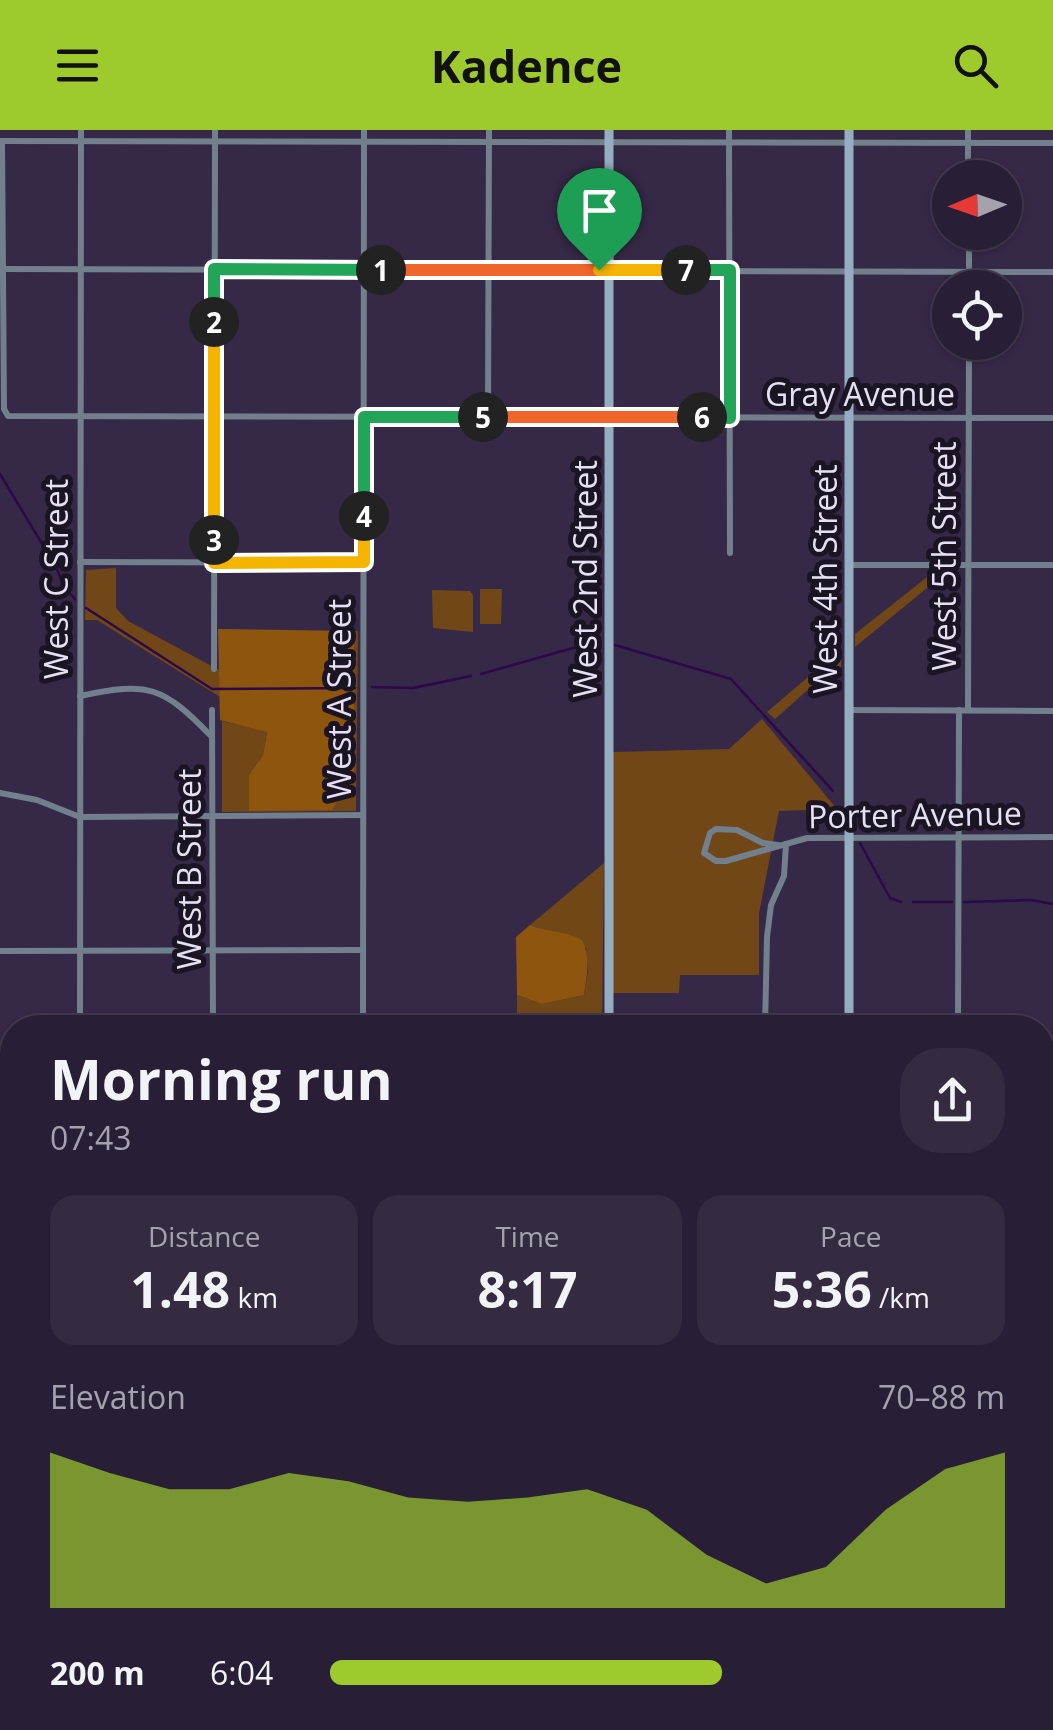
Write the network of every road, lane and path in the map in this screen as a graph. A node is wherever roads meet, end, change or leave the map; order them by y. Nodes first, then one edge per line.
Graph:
1 (81, 130) edge
2 (215, 130) edge
3 (364, 130) edge
4 (489, 130) edge
5 (609, 130) edge
6 (729, 130) edge
7 (849, 130) edge
8 (968, 130) edge
9 (1, 141) edge
10 (80, 141) junction
11 (214, 141) junction
12 (364, 142) junction
13 (489, 143) junction
14 (729, 143) junction
15 (849, 143) junction
16 (968, 143) junction
17 (1053, 143) edge
18 (609, 144) junction
19 (968, 160) edge
20 (2, 269) edge
21 (81, 269) junction
22 (214, 269) junction
23 (364, 270) junction
24 (488, 270) junction
25 (609, 270) junction
26 (730, 270) junction
27 (849, 272) junction
28 (932, 272) edge
29 (1022, 272) edge
30 (1053, 272) edge
31 (968, 360) edge
32 (214, 416) junction
33 (81, 417) junction
34 (364, 417) junction
35 (488, 417) junction
36 (609, 417) junction
37 (730, 418) junction
38 (849, 418) junction
39 (968, 418) junction
40 (1053, 418) edge
41 (730, 553) dead end
42 (80, 562) junction
43 (364, 562) junction
44 (214, 563) junction
45 (968, 564) junction
46 (1053, 565) edge
47 (849, 566) junction
48 (214, 669) dead end
49 (80, 696) junction
50 (212, 710) dead end
51 (849, 710) junction
52 (963, 710) junction
53 (1053, 711) edge
54 (212, 738) junction
55 (0, 794) edge
56 (363, 815) junction
57 (212, 816) junction
58 (80, 818) junction
59 (958, 836) junction
60 (849, 837) junction
61 (1053, 837) edge
62 (782, 845) junction
63 (80, 950) junction
64 (212, 950) junction
65 (363, 950) junction
66 (0, 951) edge
67 (80, 1015) edge
68 (213, 1015) edge
69 (363, 1015) edge
70 (609, 1015) edge
71 (765, 1015) edge
72 (848, 1015) edge
73 (958, 1015) edge

1 - 10 street, West C Street
2 - 11 street
3 - 12 street, West A Street
4 - 13 street
5 - 18 street, West 2nd Street
6 - 14 street
7 - 15 street, West 4th Street
8 - 16 street
9 - 10 street
9 - 20 street
10 - 11 street
10 - 21 street, West C Street
11 - 12 street
11 - 22 street
12 - 13 street
12 - 23 street, West A Street
13 - 18 street
13 - 24 street
14 - 15 street
14 - 18 street
14 - 26 street
15 - 16 street
15 - 27 street, West 4th Street
16 - 17 street
16 - 19 street
18 - 25 street, West 2nd Street
20 - 21 street
20 - 33 street, Gray Avenue
21 - 22 street
21 - 33 street, West C Street
22 - 23 street
22 - 32 street
23 - 24 street
23 - 34 street, West A Street
24 - 25 street
24 - 35 street
25 - 26 street
25 - 36 street, West 2nd Street
26 - 27 street
26 - 37 street
27 - 28 street
27 - 38 street, West 4th Street
29 - 30 street
31 - 39 street, West 5th Street
32 - 33 street, Gray Avenue
32 - 34 street, Gray Avenue
32 - 44 street
33 - 42 street, West C Street
34 - 35 street, Gray Avenue
34 - 43 street, West A Street
35 - 36 street, Gray Avenue
36 - 37 street, Gray Avenue
36 - 70 street, West 2nd Street
37 - 38 street, Gray Avenue
37 - 41 street
38 - 39 street, Gray Avenue
38 - 47 street, West 4th Street
39 - 40 street, Gray Avenue
39 - 45 street, West 5th Street
42 - 44 street
42 - 49 street, West C Street
43 - 44 street
43 - 56 street, West A Street
44 - 48 street
45 - 46 street
45 - 47 street
45 - 52 street, West 5th Street
47 - 51 street, West 4th Street
49 - 54 street
49 - 58 street, West C Street
50 - 54 street, West B Street
51 - 52 street
51 - 60 street, West 4th Street
52 - 53 street
52 - 59 street, West 5th Street
54 - 57 street, West B Street
55 - 58 street
56 - 57 street
56 - 65 street, West A Street
57 - 58 street
57 - 64 street, West B Street
58 - 63 street, West C Street
59 - 60 street, Porter Avenue
59 - 61 street, Porter Avenue
59 - 73 street, West 5th Street
60 - 62 street, Porter Avenue
60 - 72 street, West 4th Street
62 - 62 street, Porter Avenue
62 - 71 street
63 - 64 street
63 - 66 street
63 - 67 street, West C Street
64 - 65 street
64 - 68 street, West B Street
65 - 69 street, West A Street

